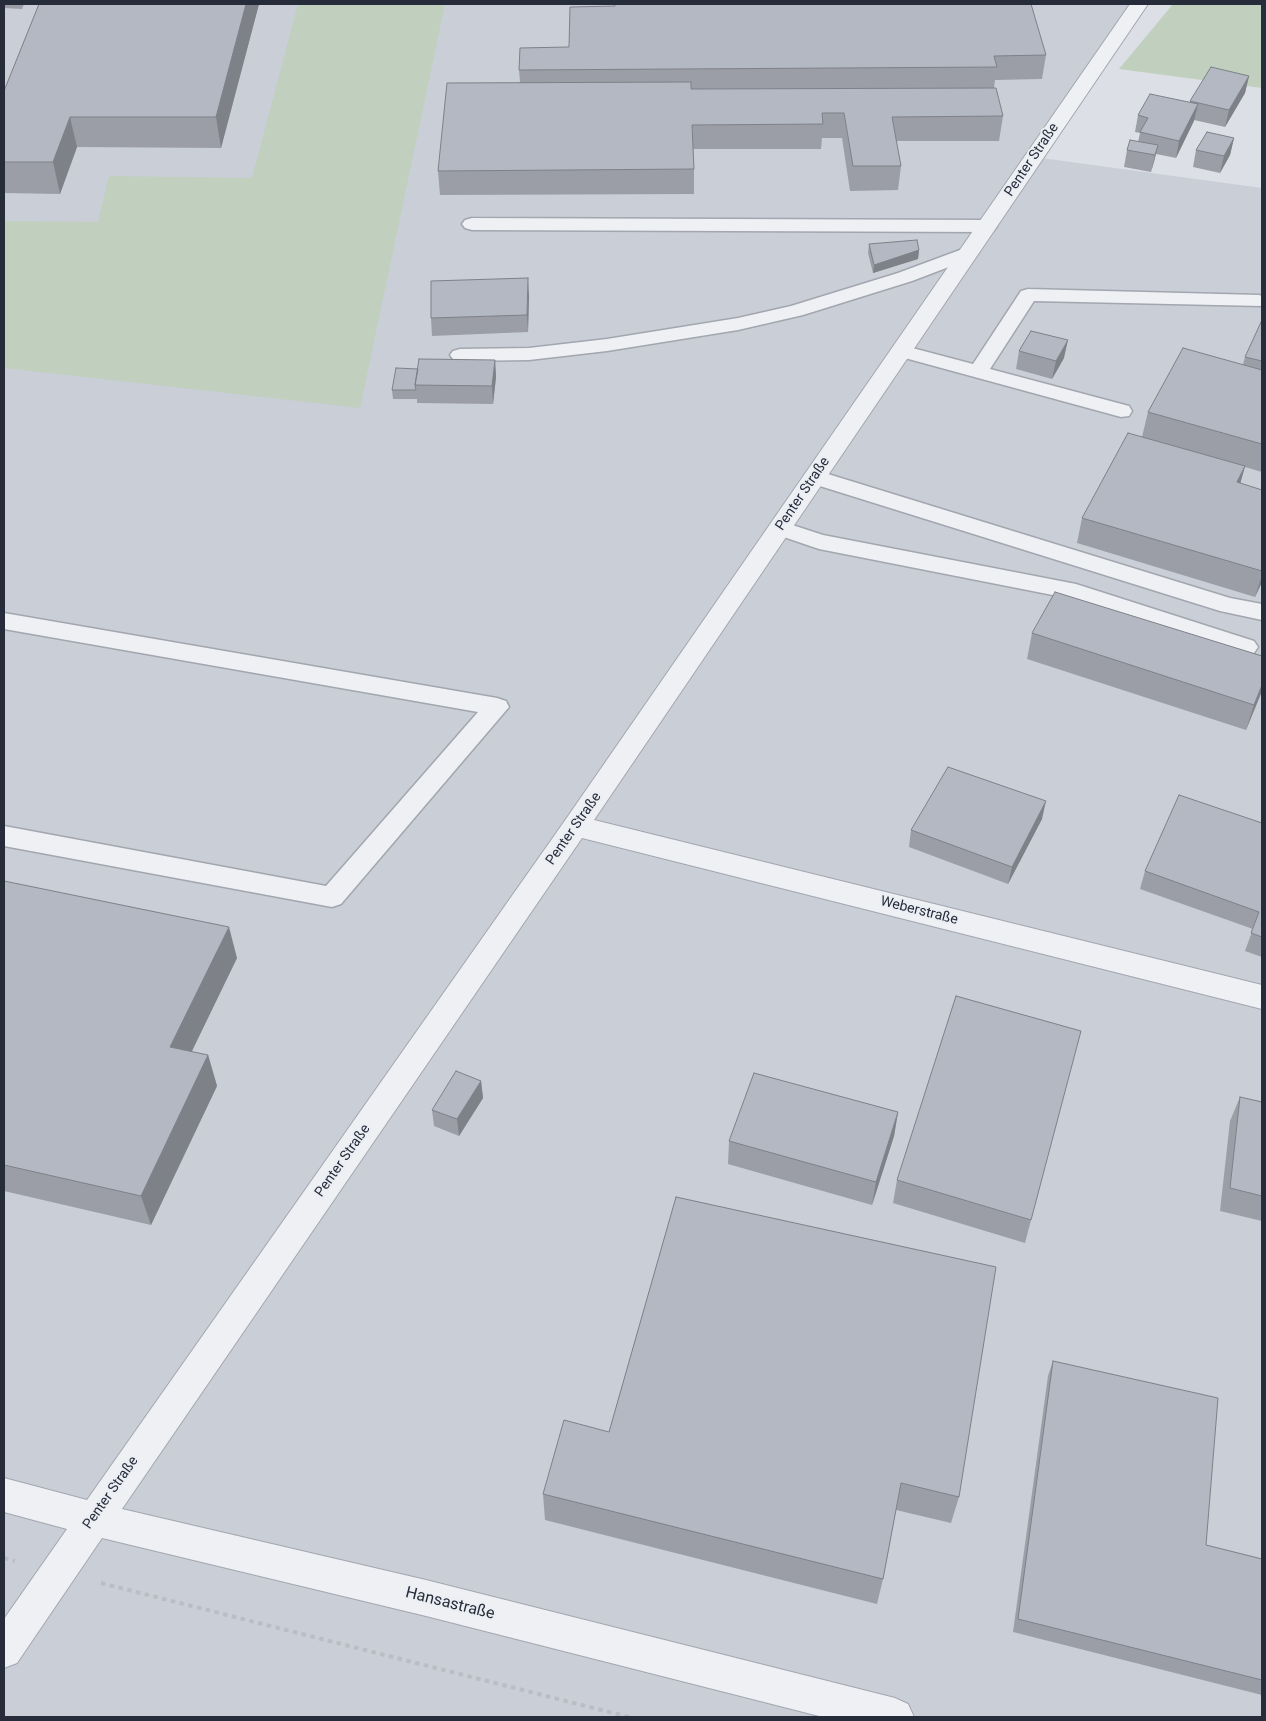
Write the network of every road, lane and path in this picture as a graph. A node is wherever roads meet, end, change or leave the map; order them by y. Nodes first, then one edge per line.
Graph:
1 (1139, 4) edge
2 (472, 224) dead end
3 (987, 226) junction
4 (968, 253) junction
5 (1258, 301) dead end
6 (901, 351) junction
7 (460, 355) dead end
8 (978, 372) junction
9 (1120, 411) dead end
10 (815, 478) junction
11 (780, 528) junction
12 (1262, 612) edge
13 (4, 621) edge
14 (1246, 647) dead end
15 (576, 826) junction
16 (4, 836) edge
17 (1262, 997) edge
18 (4, 1494) edge
19 (93, 1519) junction
20 (4, 1558) edge
21 (57, 1572) junction
22 (4, 1650) edge
23 (629, 1717) edge
24 (894, 1717) edge

1 - 3 street, Penter Straße
2 - 3 lane
3 - 4 street, Penter Straße
4 - 6 street, Penter Straße
4 - 7 lane
5 - 8 lane
6 - 8 lane
6 - 10 street, Penter Straße
8 - 9 lane
10 - 11 street, Penter Straße
10 - 12 lane
11 - 14 lane
11 - 15 street, Penter Straße
13 - 16 lane
15 - 17 street, Weberstraße
15 - 19 street, Penter Straße
18 - 19 street, Hansastraße
19 - 21 street, Penter Straße
19 - 24 street, Hansastraße
20 - 21 path
21 - 22 street, Penter Straße
21 - 23 path

